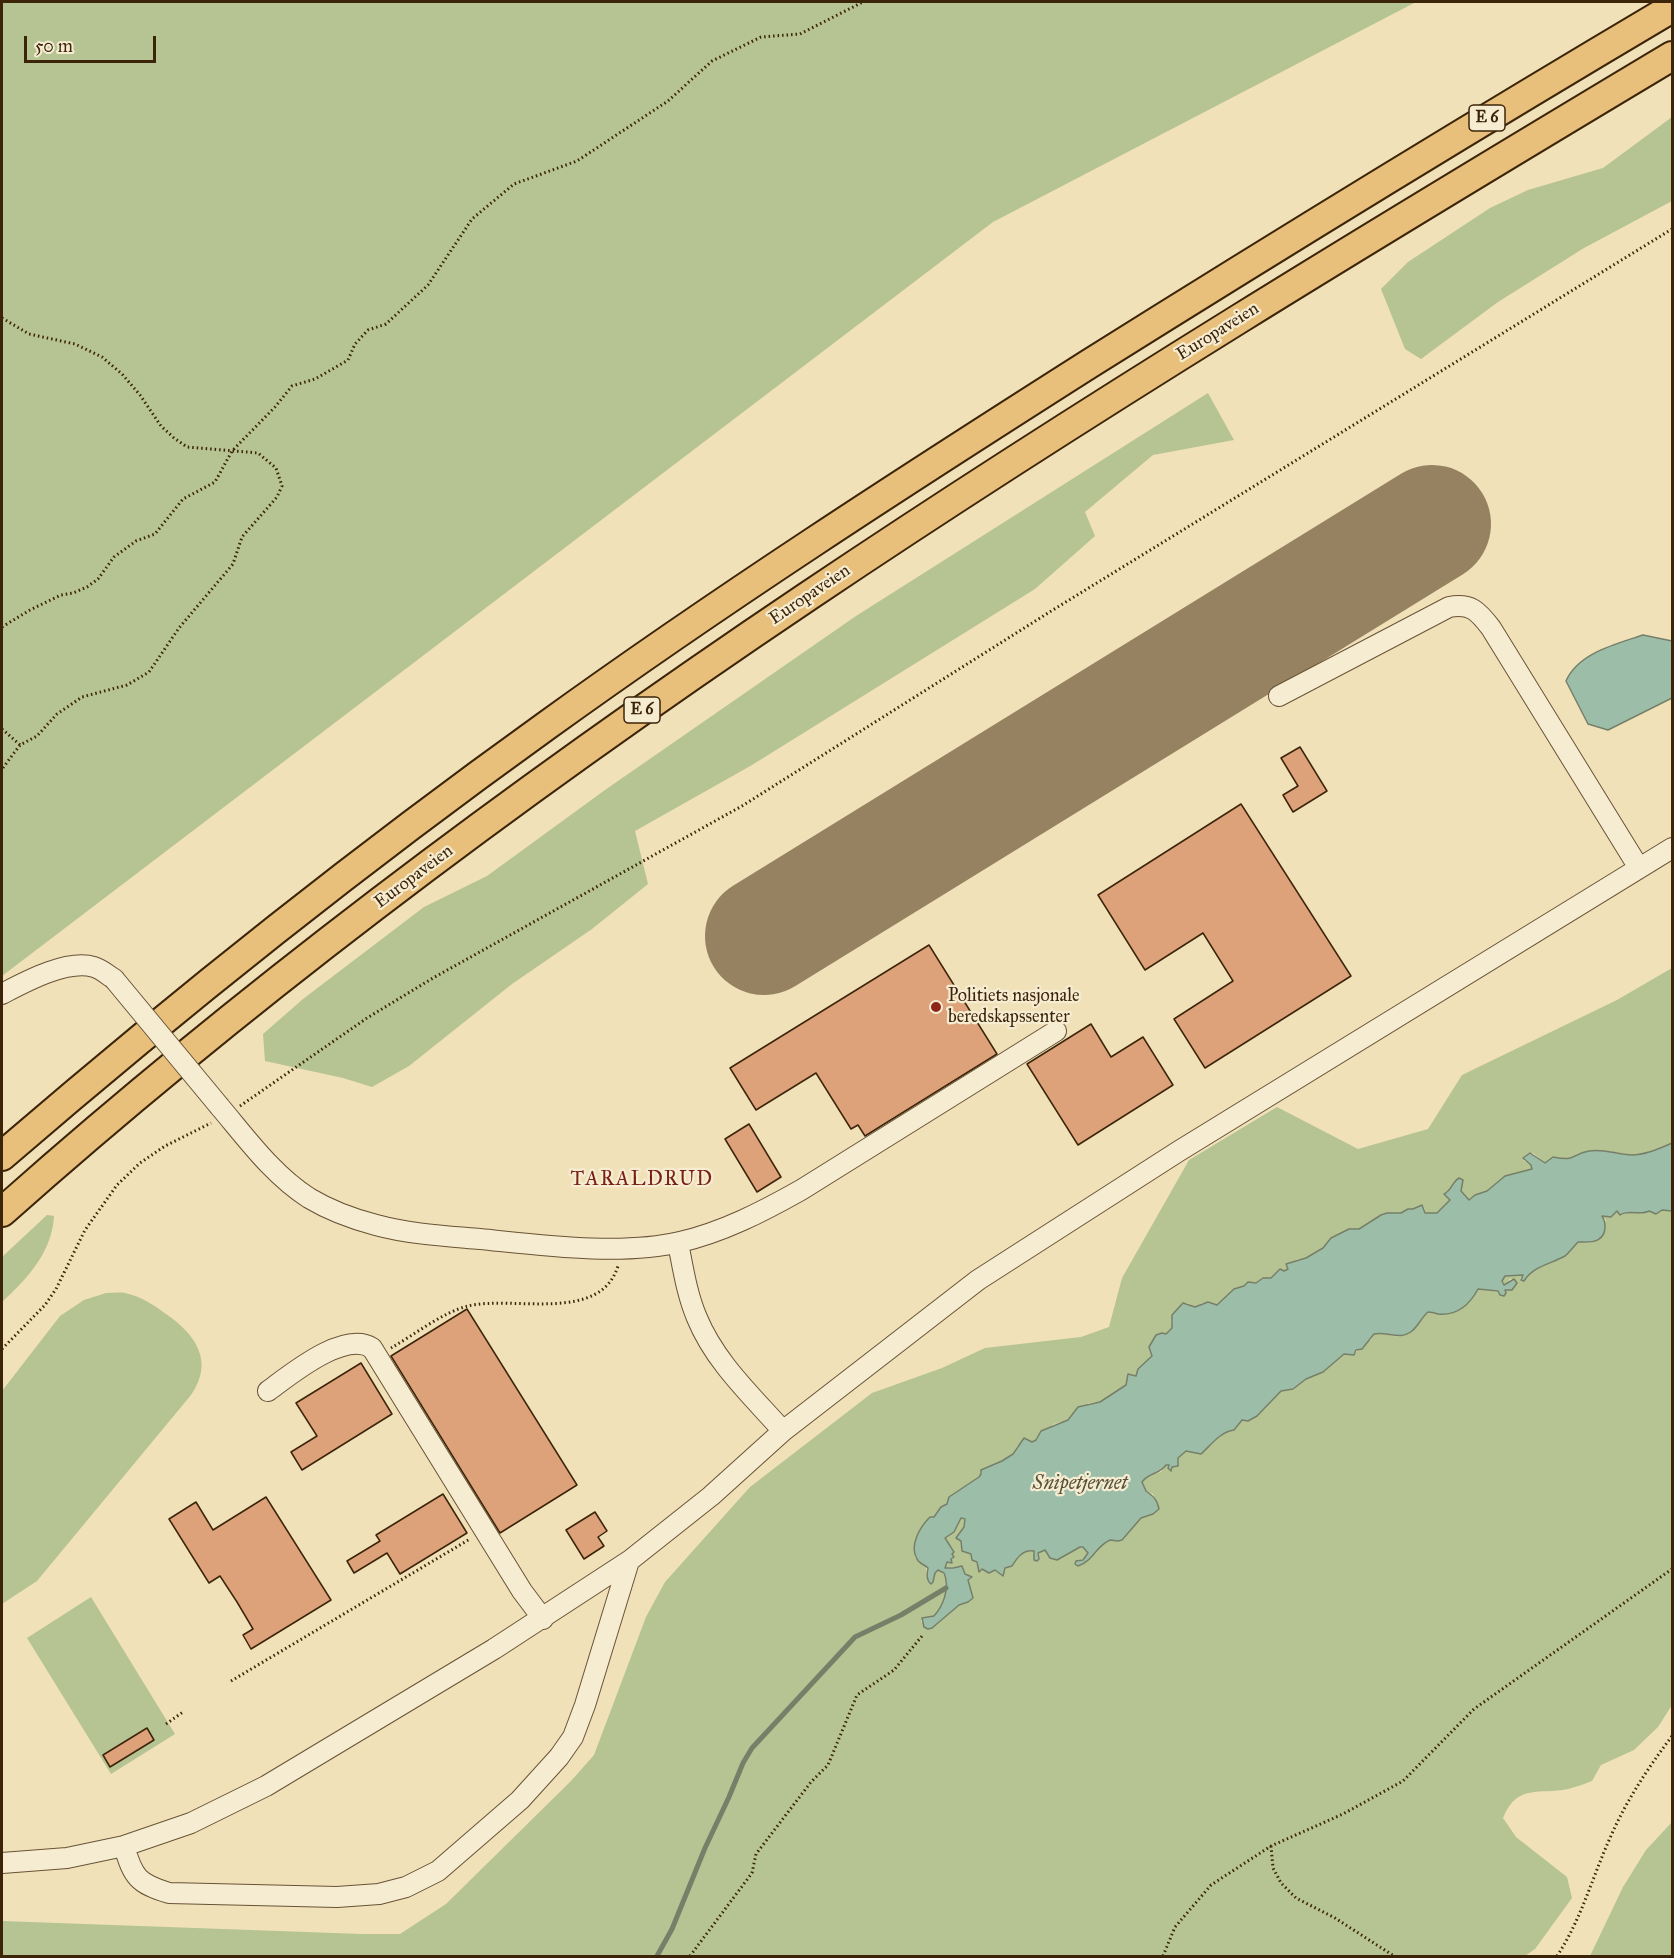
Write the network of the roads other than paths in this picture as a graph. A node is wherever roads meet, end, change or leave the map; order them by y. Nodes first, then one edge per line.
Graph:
1 (1672, 8) edge
2 (1672, 56) edge
3 (1279, 696) dead end
4 (1672, 848) edge
5 (1639, 868) junction
6 (2, 994) edge
7 (1056, 1031) dead end
8 (2, 1156) edge
9 (2, 1212) edge
10 (678, 1243) junction
11 (268, 1391) dead end
12 (783, 1431) junction
13 (629, 1561) junction
14 (543, 1619) junction
15 (124, 1846) junction
16 (2, 1863) edge

1 - 8 highway, E 6
2 - 9 highway, Europaveien / E 6
3 - 5 street
4 - 5 street
5 - 12 street
6 - 10 street, bridge
7 - 10 street
10 - 12 street
11 - 14 street
12 - 13 street
13 - 14 street
13 - 15 street
14 - 15 street
15 - 16 street

